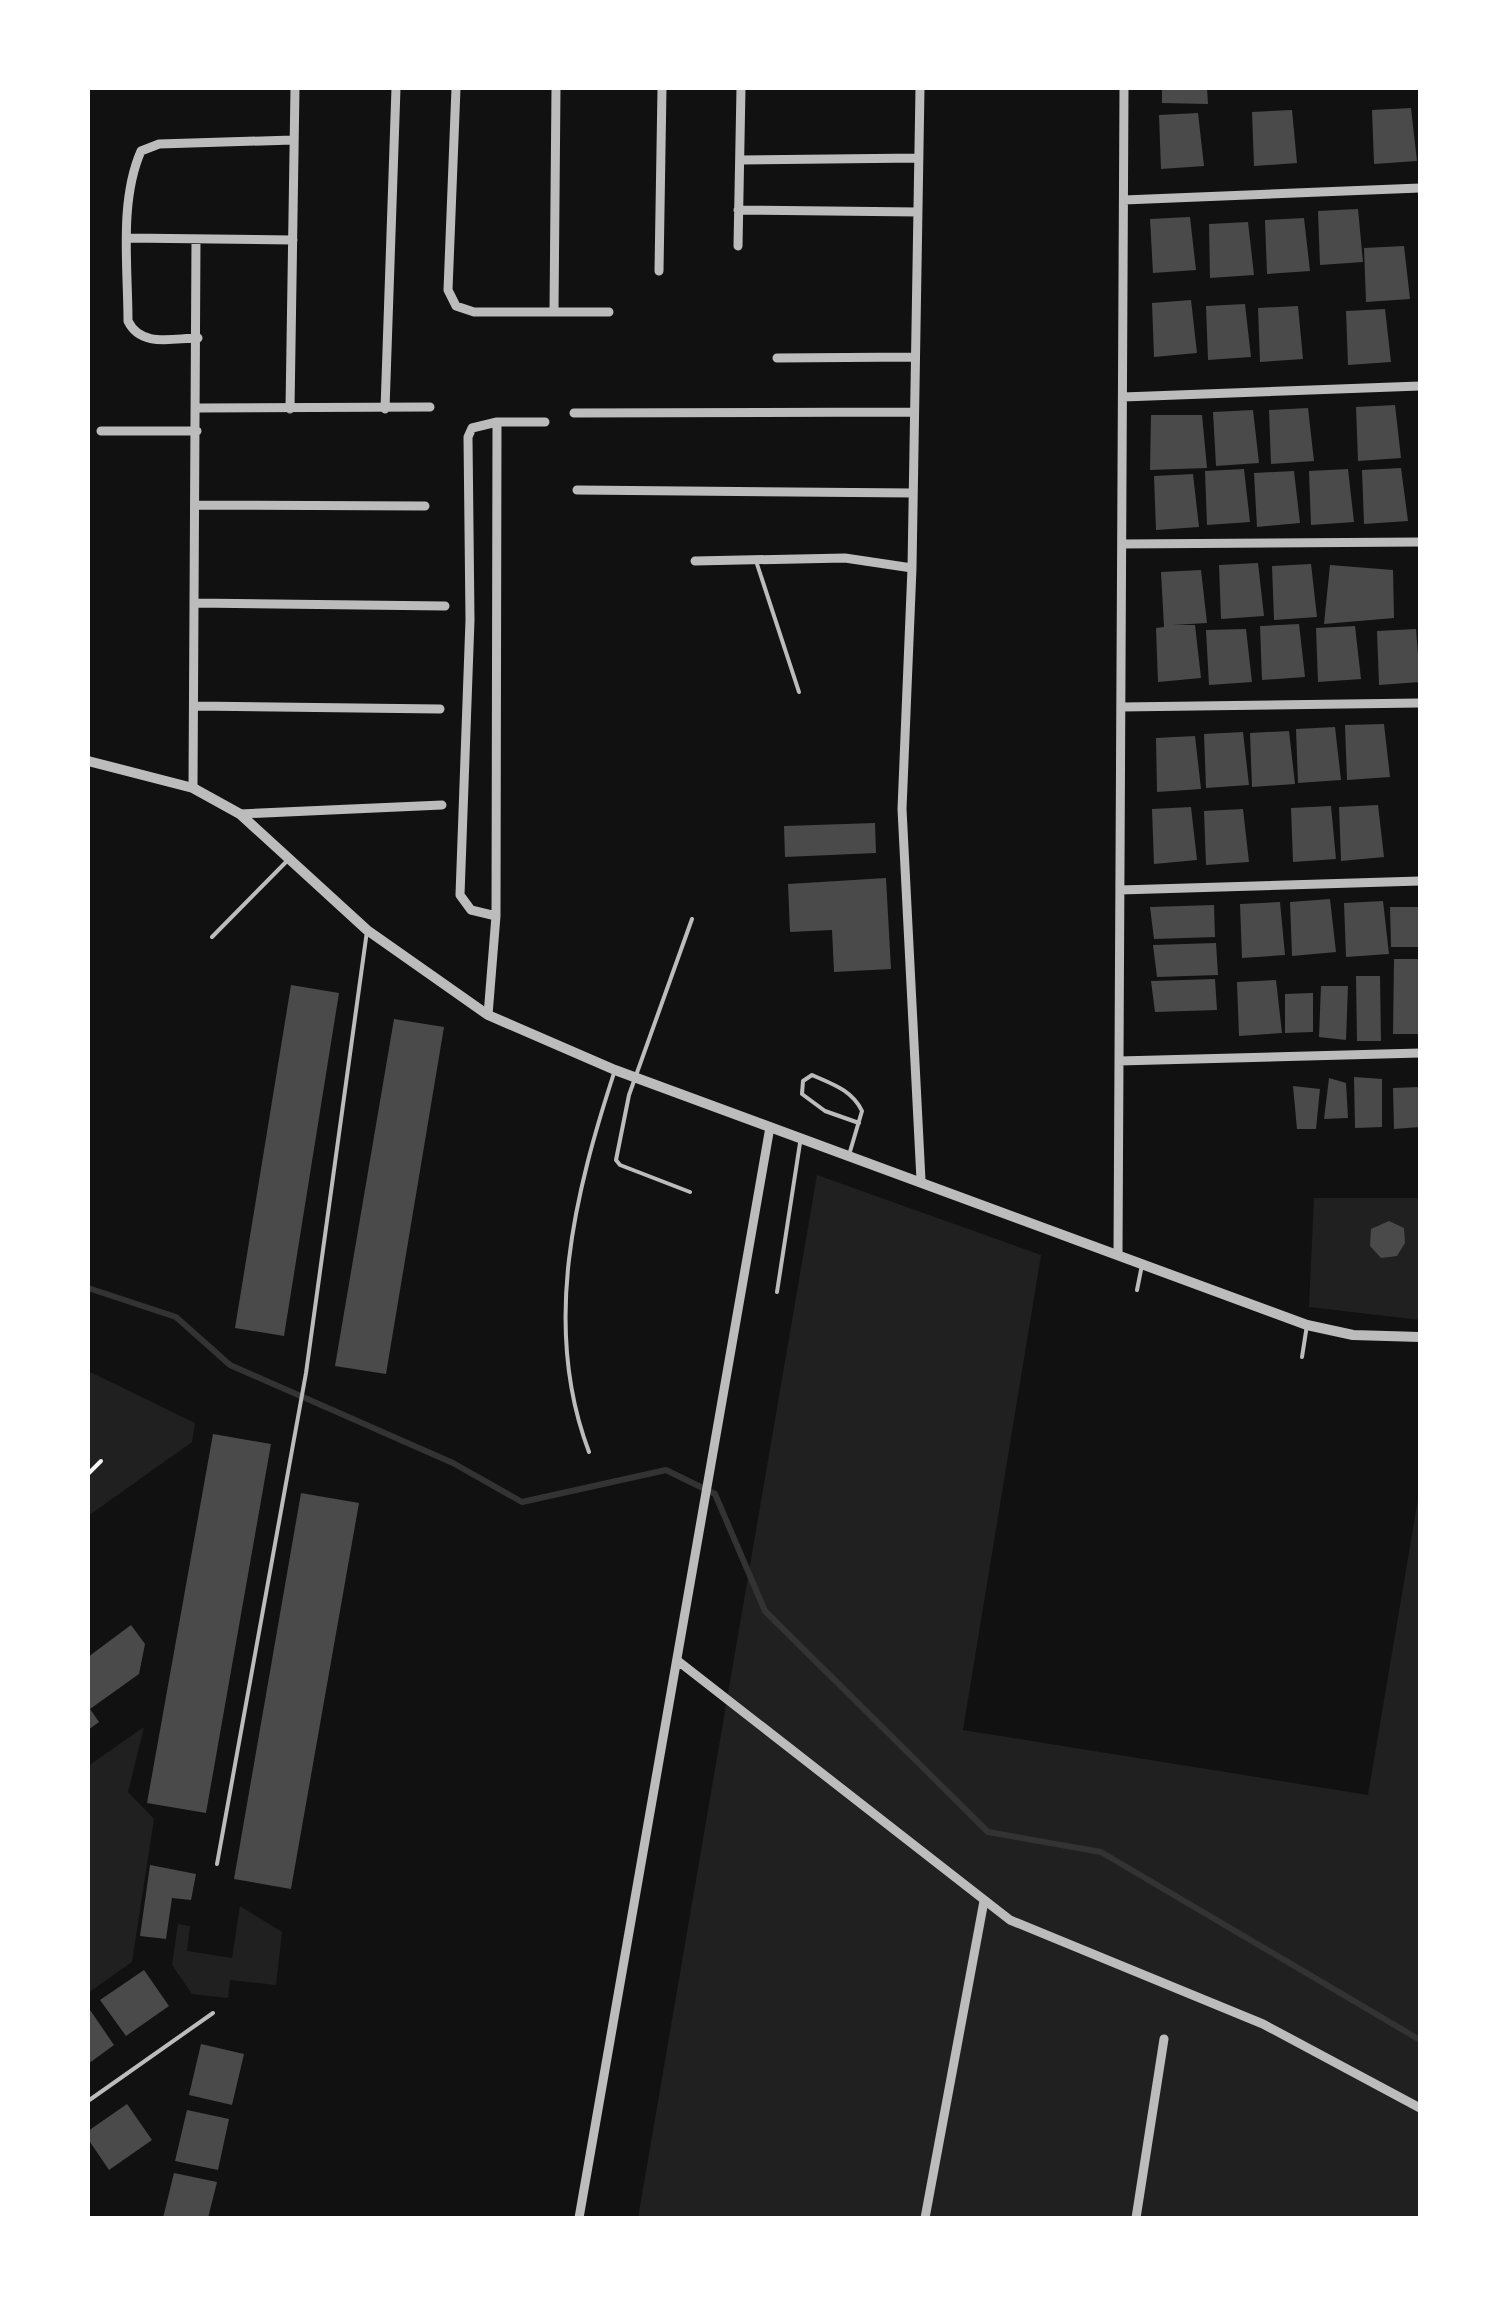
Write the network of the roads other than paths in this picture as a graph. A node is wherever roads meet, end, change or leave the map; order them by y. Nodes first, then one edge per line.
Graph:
1 (295, 88) edge
2 (396, 88) edge
3 (456, 88) edge
4 (556, 88) edge
5 (662, 88) edge
6 (741, 88) edge
7 (920, 88) edge
8 (1124, 88) edge
9 (293, 140) junction
10 (918, 158) junction
11 (740, 160) junction
12 (1420, 188) edge
13 (1124, 200) junction
14 (738, 210) junction
15 (918, 212) junction
16 (128, 238) junction
17 (196, 239) junction
18 (292, 240) junction
19 (738, 246) dead end
20 (658, 270) dead end
21 (554, 311) junction
22 (609, 312) dead end
23 (198, 338) junction
24 (915, 357) junction
25 (777, 358) dead end
26 (1420, 386) edge
27 (1123, 397) junction
28 (430, 407) dead end
29 (198, 408) junction
30 (290, 409) junction
31 (384, 409) junction
32 (914, 412) junction
33 (574, 413) dead end
34 (497, 422) junction
35 (544, 422) dead end
36 (102, 431) dead end
37 (197, 431) junction
38 (576, 490) dead end
39 (913, 492) junction
40 (196, 505) junction
41 (425, 506) dead end
42 (1420, 542) edge
43 (1122, 544) junction
44 (755, 560) junction
45 (695, 561) dead end
46 (912, 568) junction
47 (195, 603) junction
48 (445, 606) dead end
49 (799, 692) dead end
50 (1420, 703) edge
51 (194, 706) junction
52 (1121, 707) junction
53 (440, 709) dead end
54 (88, 761) edge
55 (193, 788) junction
56 (442, 805) dead end
57 (240, 814) junction
58 (289, 859) junction
59 (1420, 881) edge
60 (1120, 890) junction
61 (496, 916) junction
62 (692, 918) dead end
63 (367, 930) junction
64 (212, 937) dead end
65 (488, 1015) junction
66 (1420, 1053) edge
67 (1119, 1061) junction
68 (614, 1070) junction
69 (637, 1078) junction
70 (859, 1123) junction
71 (770, 1127) junction
72 (801, 1138) junction
73 (849, 1155) junction
74 (921, 1180) junction
75 (690, 1192) dead end
76 (1118, 1254) junction
77 (1143, 1264) junction
78 (1138, 1290) dead end
79 (777, 1292) dead end
80 (1307, 1326) junction
81 (1420, 1337) edge
82 (1302, 1357) dead end
83 (589, 1452) dead end
84 (678, 1661) junction
85 (217, 1864) dead end
86 (984, 1901) junction
87 (214, 2013) dead end
88 (1164, 2039) dead end
89 (88, 2101) edge
90 (1420, 2108) edge
91 (579, 2218) edge
92 (925, 2218) edge
93 (1136, 2218) edge

1 - 9 street
2 - 31 street
3 - 21 street
4 - 21 street
5 - 20 street
6 - 11 street
7 - 10 street
8 - 13 street
9 - 16 street
9 - 18 street
10 - 11 street
10 - 15 street
11 - 14 street
12 - 13 street
13 - 27 street
14 - 15 street
14 - 19 street
15 - 24 street
16 - 17 street
16 - 23 street
17 - 18 street
17 - 23 street
18 - 30 street
21 - 22 street
23 - 29 street
24 - 25 street
24 - 32 street
26 - 27 street
27 - 43 street
28 - 31 street
29 - 30 street
29 - 37 street
30 - 31 street
32 - 33 street
32 - 39 street
34 - 35 street
34 - 61 street
34 - 61 street
36 - 37 street
37 - 40 street
38 - 39 street
39 - 46 street
40 - 41 street
40 - 47 street
42 - 43 street
43 - 52 street
44 - 45 street
44 - 46 street
44 - 49 lane
46 - 74 street
47 - 48 street
47 - 51 street
50 - 52 street
51 - 53 street
51 - 55 street
52 - 60 street
54 - 55 street
55 - 57 street
56 - 57 street
57 - 58 street
58 - 63 street
58 - 64 lane
59 - 60 street
60 - 67 street
61 - 65 street
62 - 69 lane
63 - 65 street
63 - 85 lane
65 - 68 street
66 - 67 street
67 - 76 street
68 - 69 street
68 - 83 lane
69 - 71 street
69 - 75 lane
70 - 70 lane
70 - 73 lane
71 - 72 street
71 - 84 street
72 - 73 street
72 - 79 lane
73 - 74 street
74 - 76 street
76 - 77 street
77 - 78 lane
77 - 80 street
80 - 81 street
80 - 82 lane
84 - 86 street
84 - 91 street
86 - 90 street
86 - 92 street
87 - 89 lane
88 - 93 street

